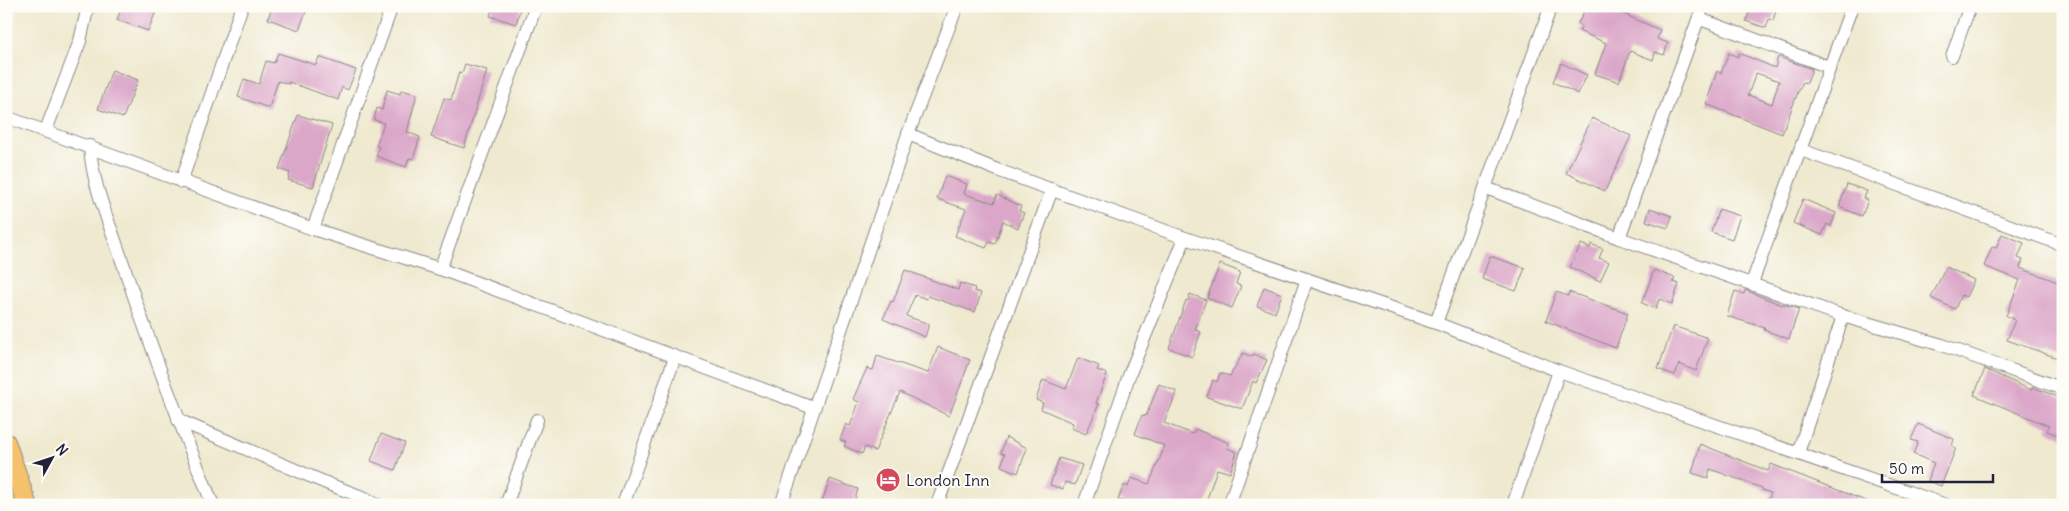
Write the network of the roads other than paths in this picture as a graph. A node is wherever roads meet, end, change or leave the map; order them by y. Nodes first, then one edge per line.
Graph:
1 (88, 6) edge
2 (242, 6) edge
3 (392, 6) edge
4 (536, 6) edge
5 (957, 6) edge
6 (1551, 6) edge
7 (1704, 6) edge
8 (1852, 6) edge
9 (1970, 6) edge
10 (1700, 19) junction
11 (1952, 56) dead end
12 (1829, 68) junction
13 (6, 117) edge
14 (46, 130) junction
15 (908, 134) junction
16 (90, 146) junction
17 (1801, 150) junction
18 (182, 182) junction
19 (1486, 188) junction
20 (1052, 189) junction
21 (314, 229) junction
22 (1185, 238) junction
23 (1619, 238) junction
24 (2063, 245) edge
25 (440, 269) junction
26 (1307, 279) junction
27 (1752, 284) junction
28 (1843, 316) junction
29 (1436, 323) junction
30 (675, 357) junction
31 (1559, 371) junction
32 (2063, 389) edge
33 (812, 408) junction
34 (178, 420) junction
35 (537, 420) dead end
36 (6, 443) edge
37 (1798, 453) junction
38 (27, 505) edge
39 (213, 505) edge
40 (377, 505) edge
41 (506, 505) edge
42 (623, 505) edge
43 (781, 505) edge
44 (937, 505) edge
45 (1084, 505) edge
46 (1229, 505) edge
47 (1513, 505) edge
48 (1946, 505) edge

1 - 14 street
2 - 18 street
3 - 21 street
4 - 25 street
5 - 15 street
6 - 19 street
7 - 10 street
8 - 12 street
9 - 11 street
10 - 12 street
10 - 23 street
12 - 17 street
13 - 14 street
14 - 16 street
15 - 20 street
15 - 33 street
16 - 18 street
16 - 34 street
17 - 24 street
17 - 27 street
18 - 21 street
19 - 23 street
19 - 29 street
20 - 22 street
20 - 44 street
21 - 25 street
22 - 26 street
22 - 45 street
23 - 27 street
25 - 30 street
26 - 29 street
26 - 46 street
27 - 28 street
28 - 32 street
28 - 37 street
29 - 31 street
30 - 33 street
30 - 42 street
31 - 37 street
31 - 47 street
33 - 43 street
34 - 39 street
34 - 40 street
35 - 41 street
36 - 38 main road
37 - 48 street

